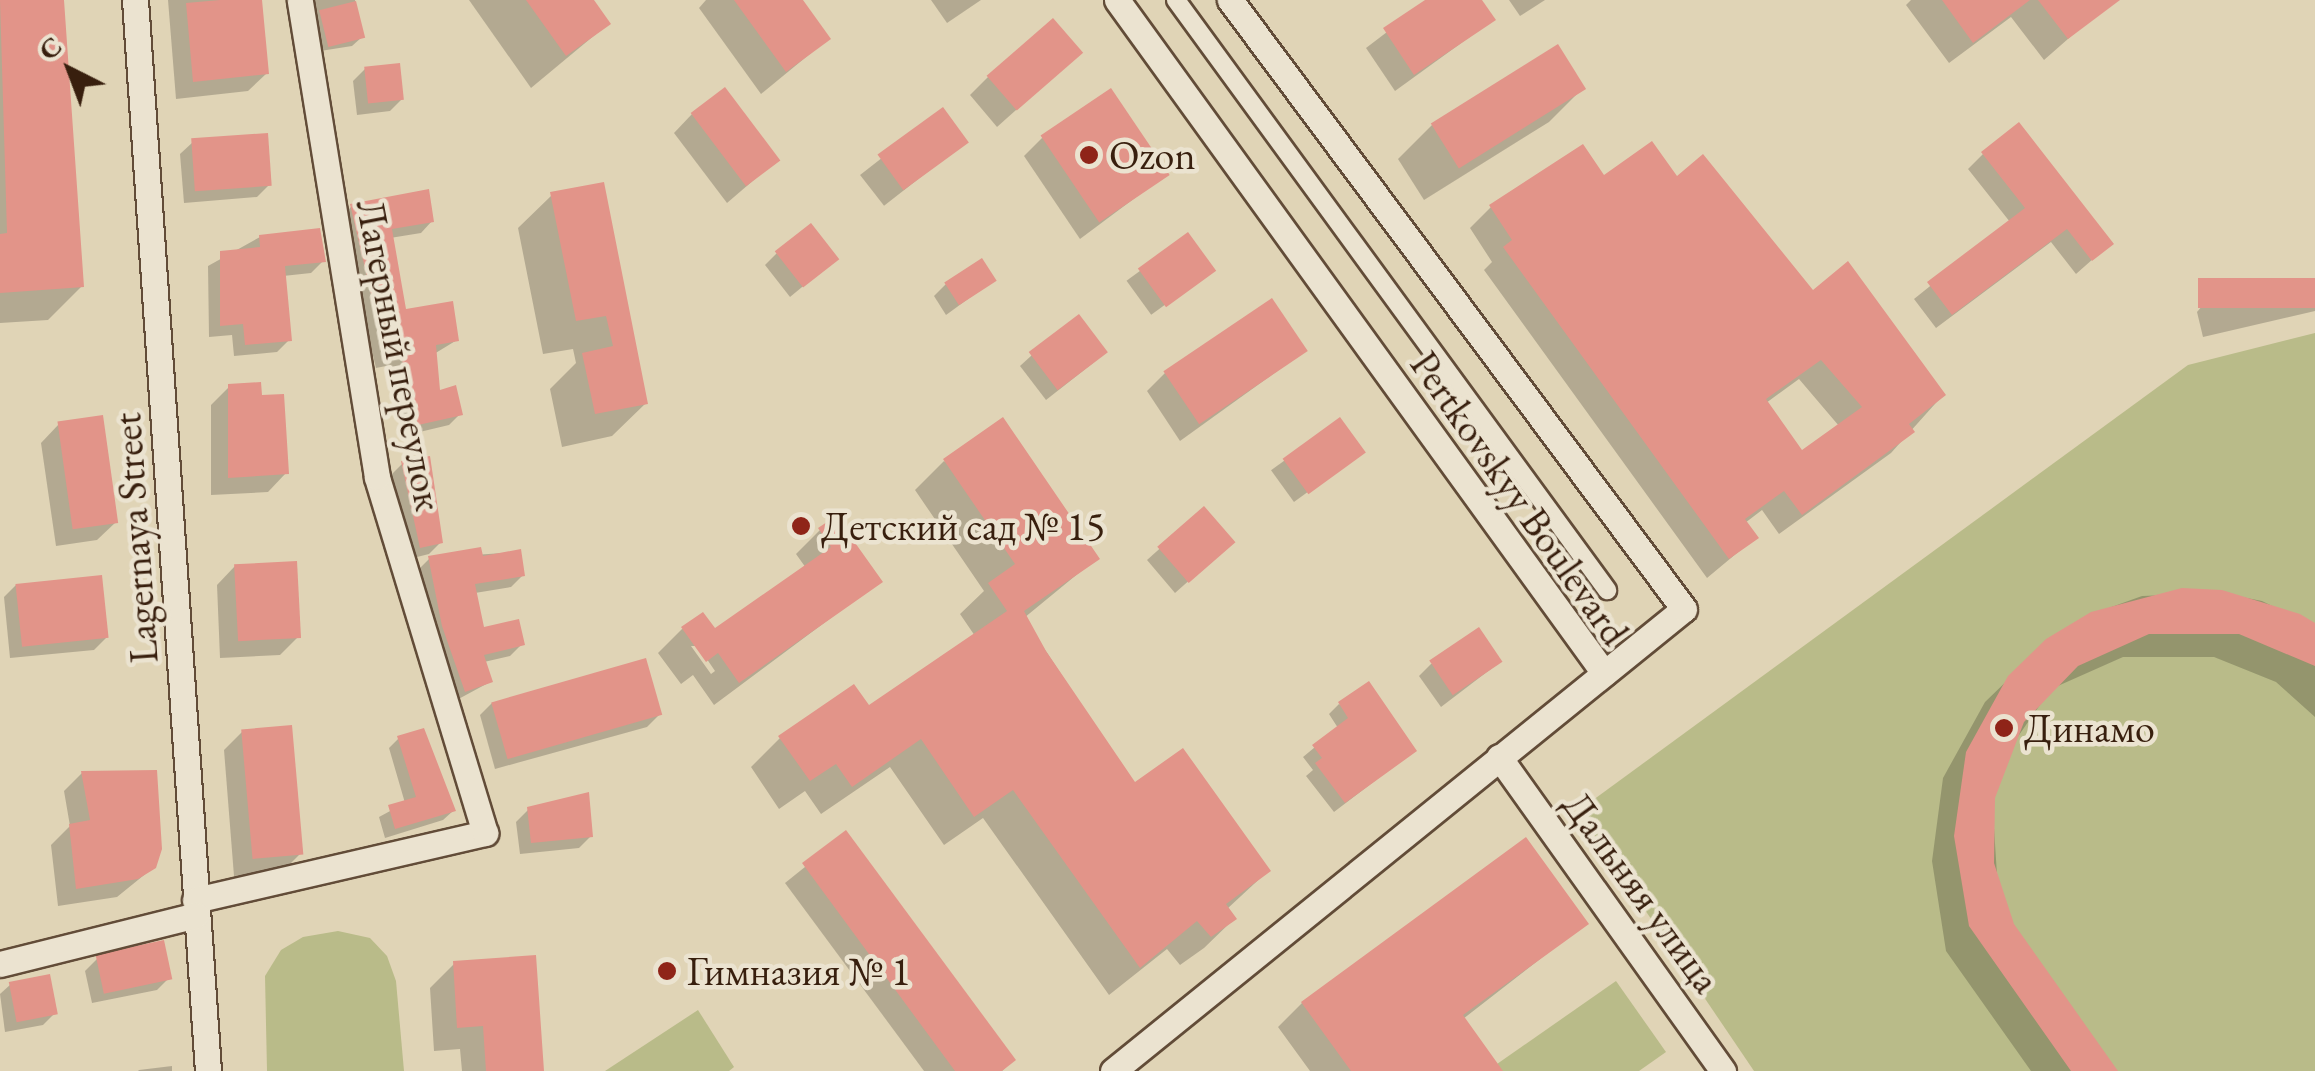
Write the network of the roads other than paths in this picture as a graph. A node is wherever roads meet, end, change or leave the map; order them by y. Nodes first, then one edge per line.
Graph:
1 (135, 0) edge
2 (300, 0) edge
3 (1116, 0) edge
4 (1176, 0) edge
5 (1230, 0) edge
6 (1607, 590) dead end
7 (1604, 673) junction
8 (1499, 757) junction
9 (196, 907) junction
10 (0, 964) edge
11 (208, 1071) edge
12 (1112, 1071) edge
13 (1724, 1071) edge

1 - 9 street, Lagernaya Street
2 - 9 street, Лагерный переулок
3 - 7 street, Pertkovskyy Boulevard
4 - 6 street
5 - 7 street, Pertkovskyy Boulevard
7 - 8 street, Pertkovskyy Boulevard
8 - 12 street, Pertkovskyy Boulevard
8 - 13 street, Дальняя улица
9 - 10 street
9 - 11 street, Lagernaya Street

